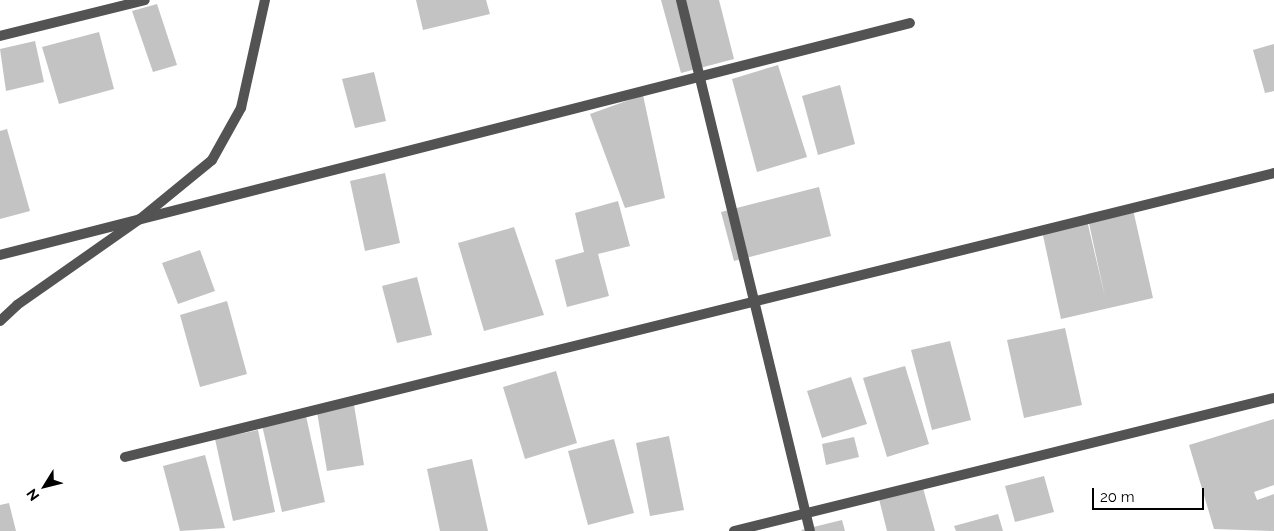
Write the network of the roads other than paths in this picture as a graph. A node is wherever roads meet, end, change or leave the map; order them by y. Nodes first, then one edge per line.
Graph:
1 (145, 0) edge
2 (265, 0) edge
3 (681, 0) edge
4 (910, 23) dead end
5 (0, 36) edge
6 (700, 77) junction
7 (1274, 173) edge
8 (140, 219) junction
9 (0, 255) edge
10 (754, 302) junction
11 (0, 321) edge
12 (1274, 398) edge
13 (125, 457) dead end
14 (806, 514) junction
15 (734, 531) edge
16 (810, 531) edge

1 - 5 street
2 - 8 street
3 - 6 street
4 - 6 street
6 - 8 street
6 - 10 street
7 - 10 street
8 - 9 street
8 - 11 street
10 - 13 street
10 - 14 street
12 - 14 street
14 - 15 street
14 - 16 street

